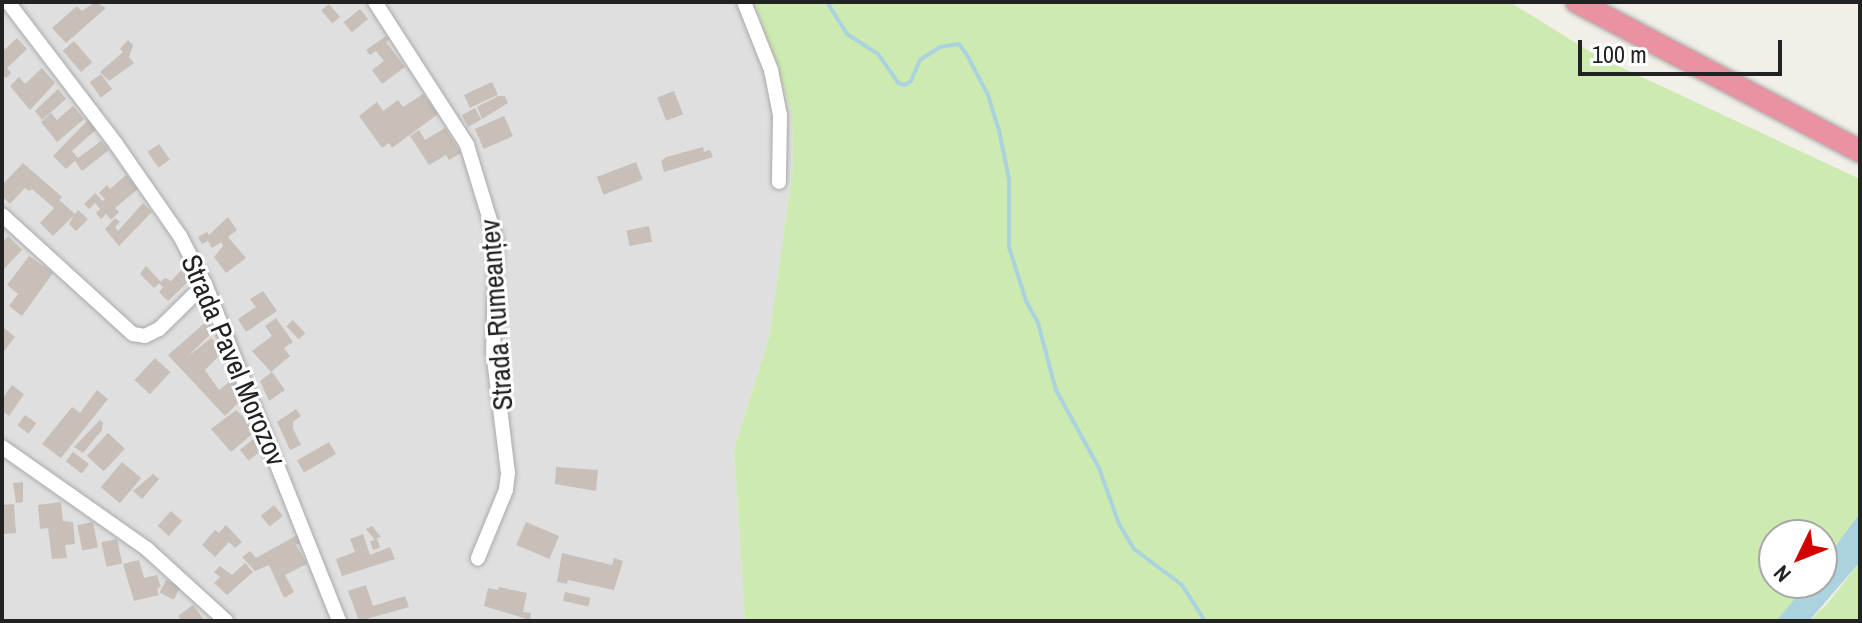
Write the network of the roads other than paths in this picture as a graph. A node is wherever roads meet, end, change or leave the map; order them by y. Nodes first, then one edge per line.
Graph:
1 (8, 2) edge
2 (375, 2) edge
3 (744, 2) edge
4 (1577, 2) edge
5 (1860, 151) edge
6 (779, 182) dead end
7 (2, 215) edge
8 (205, 284) junction
9 (2, 447) edge
10 (478, 558) dead end
11 (226, 621) edge
12 (339, 621) edge

1 - 8 street, Strada Pavel Morozov
2 - 10 street, Strada Rumeanțev
3 - 6 street
4 - 5 highway
7 - 8 street
8 - 12 street, Strada Pavel Morozov
9 - 11 street

